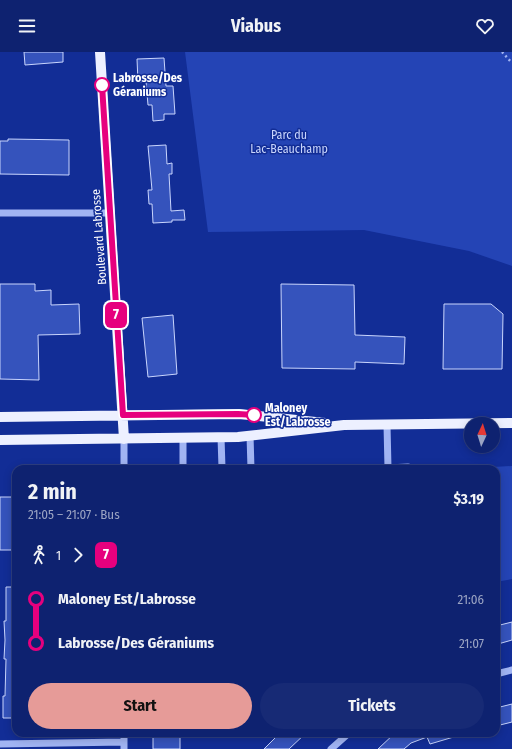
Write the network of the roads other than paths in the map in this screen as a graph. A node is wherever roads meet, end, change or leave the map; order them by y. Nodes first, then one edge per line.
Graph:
1 (100, 52) edge
2 (0, 213) edge
3 (110, 213) junction
4 (123, 415) junction
5 (0, 417) edge
6 (512, 423) edge
7 (344, 425) junction
8 (387, 425) junction
9 (250, 435) junction
10 (183, 437) junction
11 (221, 437) junction
12 (124, 439) junction
13 (0, 440) edge
14 (124, 465) edge
15 (186, 465) edge
16 (222, 465) edge
17 (251, 465) edge
18 (388, 465) edge
19 (512, 670) edge
20 (500, 673) edge
21 (344, 737) edge
22 (0, 744) edge
23 (124, 745) edge
24 (331, 749) edge

1 - 3 main road, Boulevard Labrosse
2 - 3 street
3 - 4 main road, Boulevard Labrosse
4 - 5 main road
4 - 7 main road
4 - 12 main road, Boulevard Labrosse
6 - 8 main road
7 - 8 main road
7 - 9 main road
8 - 18 street
9 - 11 main road
9 - 17 street
10 - 11 main road
10 - 12 main road
10 - 15 street
11 - 16 street
12 - 13 main road
12 - 14 street, Boulevard Labrosse
19 - 20 street
21 - 24 street
22 - 23 street

